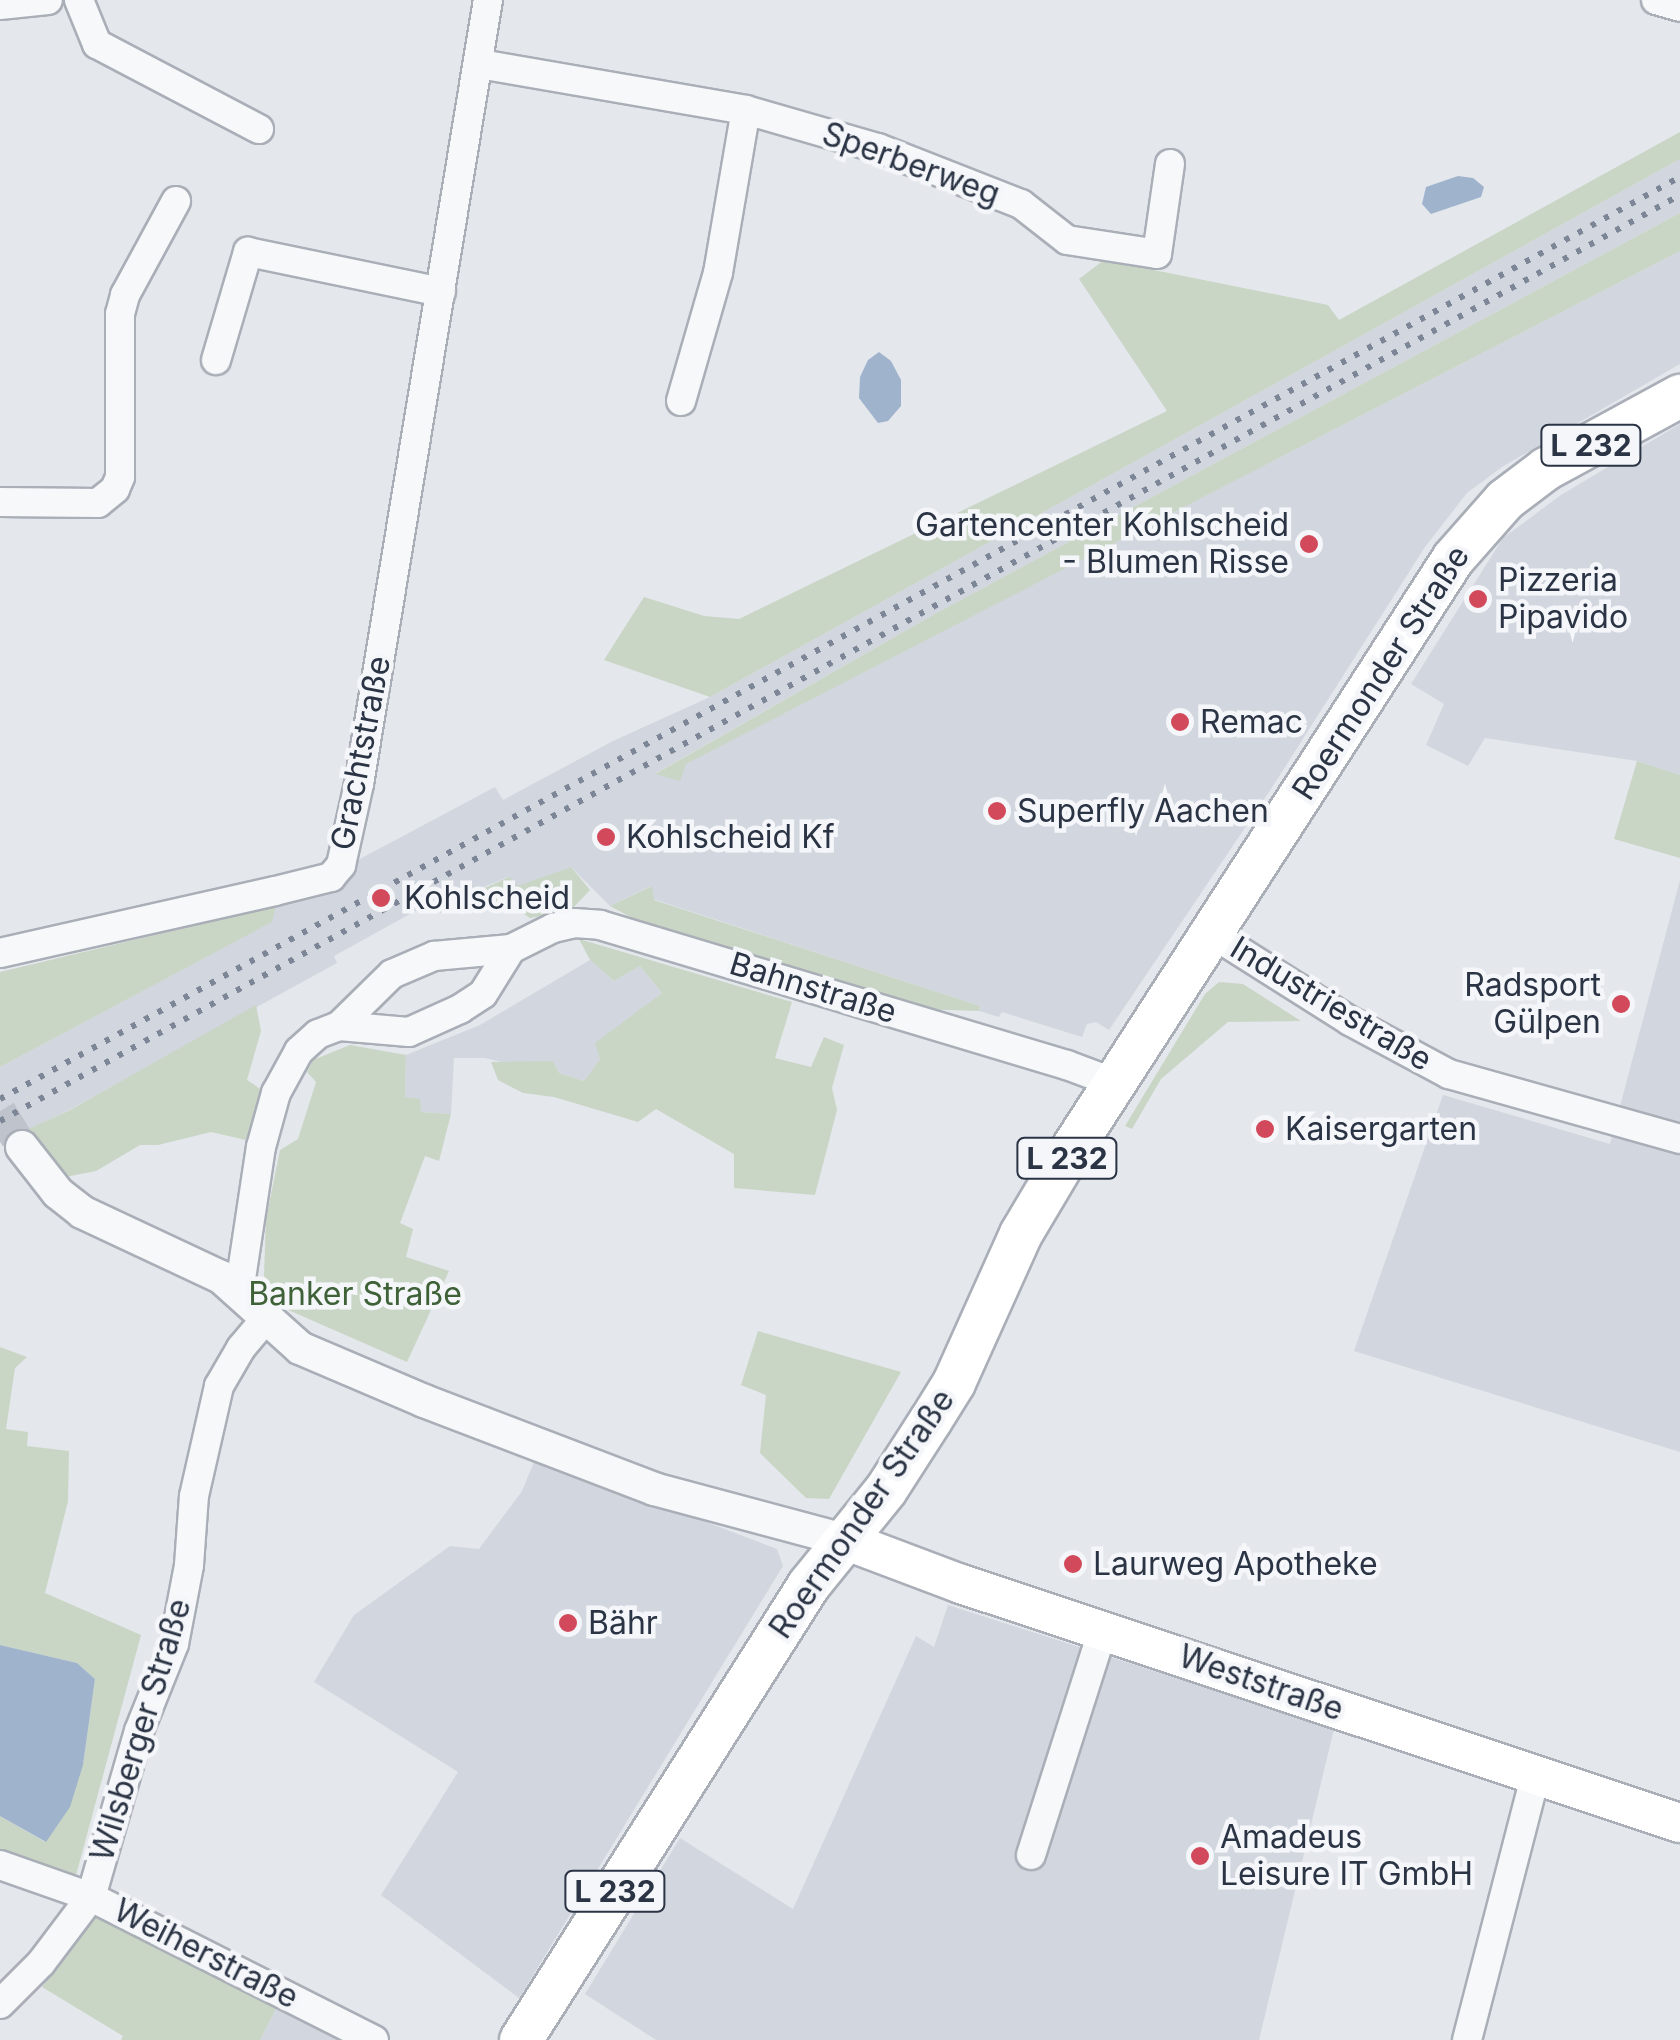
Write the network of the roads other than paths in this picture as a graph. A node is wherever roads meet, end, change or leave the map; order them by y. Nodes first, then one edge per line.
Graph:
1 (48, 0) edge
2 (78, 0) edge
3 (488, 0) edge
4 (1656, 0) edge
5 (0, 5) edge
6 (1680, 7) edge
7 (480, 64) junction
8 (746, 110) junction
9 (259, 129) dead end
10 (1170, 164) dead end
11 (176, 201) dead end
12 (441, 292) junction
13 (216, 360) dead end
14 (1680, 396) edge
15 (681, 401) dead end
16 (0, 502) edge
17 (1214, 934) junction
18 (511, 949) junction
19 (0, 953) edge
20 (339, 1026) junction
21 (1115, 1083) junction
22 (1680, 1139) edge
23 (22, 1146) tunnel mouth
24 (239, 1292) junction
25 (265, 1320) junction
26 (844, 1540) junction
27 (1103, 1630) junction
28 (1536, 1774) junction
29 (1680, 1823) edge
30 (1031, 1855) dead end
31 (0, 1866) edge
32 (91, 1897) junction
33 (0, 2004) edge
34 (374, 2040) edge
35 (521, 2040) edge
36 (1468, 2040) edge

1 - 5 street
2 - 9 street
3 - 7 street, Grachtstraße
4 - 6 street
7 - 8 street, Sperberweg
7 - 12 street, Grachtstraße
8 - 10 street, Sperberweg
8 - 15 street
11 - 16 street
12 - 13 street
12 - 19 street, Grachtstraße
14 - 17 main road, Roermonder Straße / L 232
17 - 21 main road, Roermonder Straße / L 232
17 - 22 street, Industriestraße
18 - 20 street, Bahnstraße
18 - 20 street
18 - 21 street, Bahnstraße
20 - 24 street, Bahnstraße
21 - 26 main road, Roermonder Straße / L 232
23 - 24 street
24 - 25 street
25 - 26 street
25 - 32 street, Wilsberger Straße
26 - 27 main road, Weststraße
26 - 35 main road, Roermonder Straße / L 232
27 - 28 main road, Weststraße
27 - 30 street
28 - 29 main road, Weststraße
28 - 36 street
31 - 32 street, Weiherstraße
32 - 33 street, Wilsberger Straße
32 - 34 street, Weiherstraße

